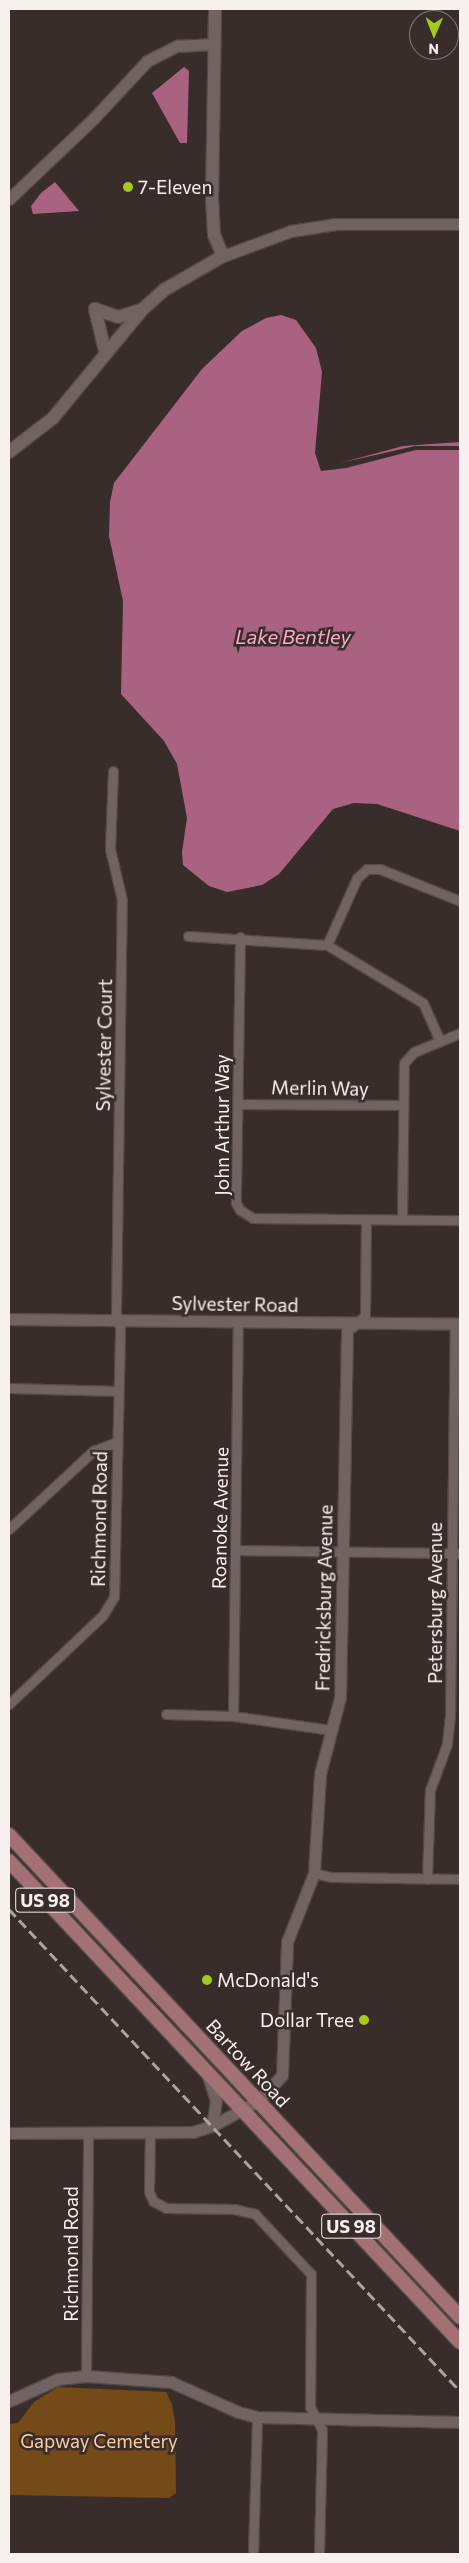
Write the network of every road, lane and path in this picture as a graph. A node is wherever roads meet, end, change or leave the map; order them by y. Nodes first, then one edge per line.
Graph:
1 (214, 9) edge
2 (214, 44) junction
3 (9, 198) edge
4 (460, 224) edge
5 (223, 256) junction
6 (143, 309) junction
7 (105, 352) junction
8 (9, 452) edge
9 (113, 771) dead end
10 (460, 900) edge
11 (188, 936) dead end
12 (240, 937) junction
13 (327, 945) junction
14 (460, 1033) edge
15 (440, 1041) junction
16 (238, 1104) junction
17 (402, 1105) junction
18 (366, 1219) junction
19 (402, 1219) junction
20 (460, 1220) edge
21 (9, 1319) edge
22 (118, 1320) junction
23 (238, 1322) junction
24 (356, 1323) junction
25 (457, 1324) edge
26 (9, 1388) edge
27 (117, 1391) junction
28 (117, 1442) junction
29 (9, 1529) edge
30 (236, 1550) junction
31 (344, 1551) junction
32 (456, 1553) edge
33 (9, 1704) edge
34 (166, 1714) dead end
35 (233, 1716) junction
36 (331, 1730) junction
37 (9, 1835) edge
38 (9, 1861) edge
39 (314, 1874) junction
40 (427, 1879) junction
41 (460, 1879) edge
42 (207, 2073) junction
43 (258, 2101) junction
44 (242, 2110) junction
45 (212, 2126) junction
46 (9, 2133) edge
47 (88, 2133) junction
48 (150, 2133) junction
49 (320, 2193) junction
50 (378, 2229) junction
51 (460, 2317) edge
52 (460, 2342) edge
53 (86, 2376) junction
54 (9, 2401) edge
55 (257, 2417) junction
56 (317, 2418) junction
57 (460, 2422) edge
58 (253, 2554) edge
59 (319, 2554) edge

1 - 2 main road
2 - 3 street
2 - 5 main road
4 - 5 street
5 - 6 main road
6 - 7 main road
6 - 7 main road
7 - 8 main road
9 - 22 street, Sylvester Court
10 - 13 street
11 - 12 street
12 - 13 street
12 - 16 street, John Arthur Way
13 - 15 street
14 - 15 street
15 - 17 street
16 - 17 street, Merlin Way
16 - 18 street, John Arthur Way
17 - 19 street
18 - 19 street, John Arthur Way
18 - 24 street
19 - 20 street, John Arthur Way
21 - 22 street, Sylvester Road
22 - 23 street, Sylvester Road
22 - 27 street, Richmond Road
23 - 24 street, Sylvester Road
23 - 30 street, Roanoke Avenue
24 - 25 street, Sylvester Road
24 - 31 street, Fredricksburg Avenue
25 - 32 street, Petersburg Avenue
26 - 27 street
27 - 28 street, Richmond Road
28 - 29 street
28 - 33 street, Richmond Road
30 - 31 street
30 - 35 street, Roanoke Avenue
31 - 32 street
31 - 36 street, Fredricksburg Avenue
32 - 40 street, Petersburg Avenue
34 - 35 street
35 - 36 street
36 - 39 street, Fredricksburg Avenue
37 - 43 main road, Bartow Road / US 98
38 - 42 main road, Bartow Road / US 98
39 - 40 street
39 - 43 street, Fredricksburg Avenue
40 - 41 street
42 - 44 main road, Bartow Road / US 98
42 - 45 street
43 - 44 street, Fredricksburg Avenue
43 - 50 main road, Bartow Road / US 98
44 - 45 street, Fredricksburg Avenue
44 - 49 main road, Bartow Road / US 98
45 - 48 street, Fredricksburg Avenue
46 - 47 street, Fredricksburg Avenue
47 - 48 street, Fredricksburg Avenue
47 - 53 street, Richmond Road
48 - 56 street
49 - 50 main road
49 - 52 main road, Bartow Road / US 98
50 - 51 main road, Bartow Road / US 98
53 - 54 street
53 - 55 street
55 - 56 street
55 - 58 street
56 - 57 street
56 - 59 street

